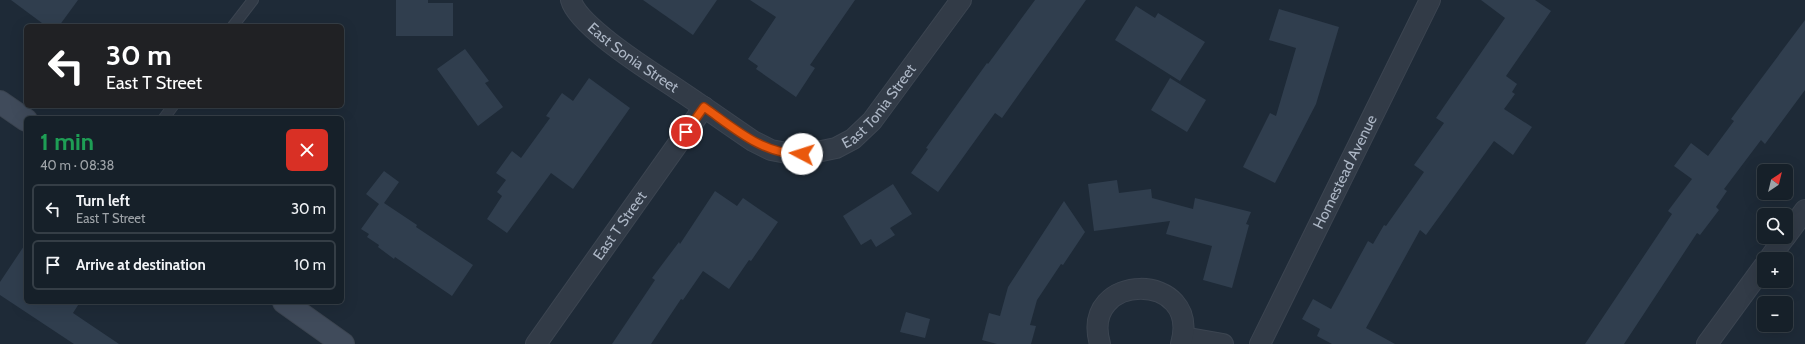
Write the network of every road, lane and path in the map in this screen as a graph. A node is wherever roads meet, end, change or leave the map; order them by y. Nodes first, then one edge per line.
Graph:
1 (253, 0) edge
2 (571, 0) edge
3 (961, 0) edge
4 (1430, 0) edge
5 (235, 24) edge
6 (0, 102) edge
7 (704, 107) junction
8 (24, 119) edge
9 (1805, 210) edge
10 (1793, 226) edge
11 (1757, 276) edge
12 (287, 304) edge
13 (1182, 340) edge
14 (343, 344) edge
15 (536, 344) edge
16 (1100, 344) edge
17 (1224, 344) edge
18 (1260, 344) edge
19 (1707, 344) edge

1 - 5 lane
2 - 7 street, East Sonia Street
3 - 7 street, East Tonia Street
4 - 18 street, Homestead Avenue
6 - 8 main road
7 - 15 street, East T Street
9 - 10 street
11 - 19 street
12 - 14 main road
13 - 16 street
13 - 17 street

